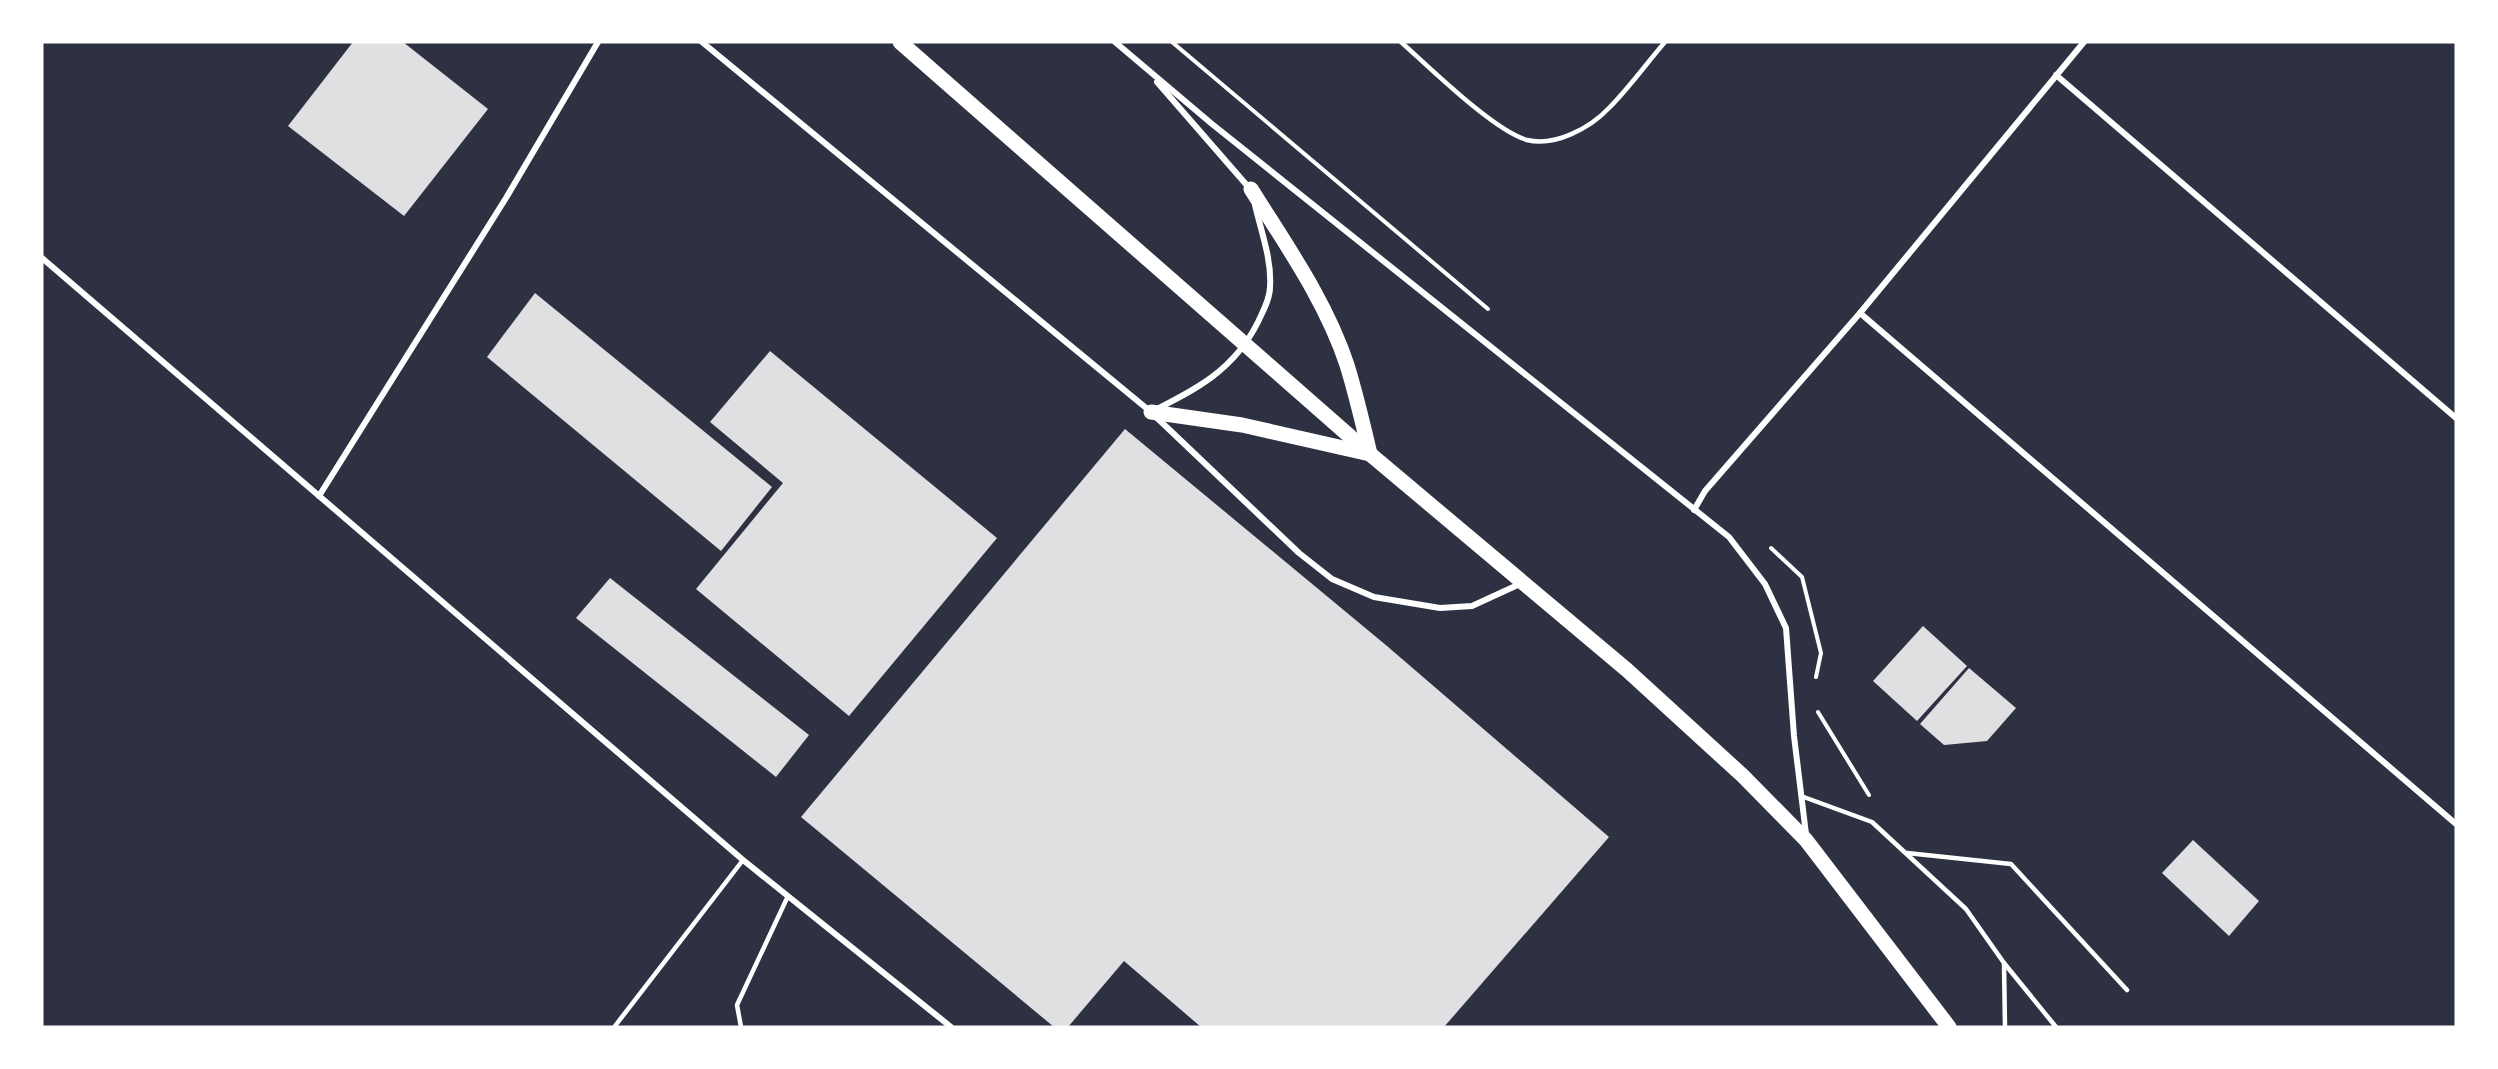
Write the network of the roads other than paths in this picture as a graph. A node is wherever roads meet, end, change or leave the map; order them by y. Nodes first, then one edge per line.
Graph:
1 (598, 42) edge
2 (702, 42) edge
3 (900, 42) edge
4 (1401, 42) edge
5 (1665, 42) edge
6 (2084, 42) edge
7 (1117, 43) edge
8 (1143, 67) junction
9 (2056, 75) junction
10 (1251, 189) junction
11 (42, 258) edge
12 (1860, 313) junction
13 (1246, 346) junction
14 (1151, 412) junction
15 (2456, 418) edge
16 (1370, 454) junction
17 (319, 496) junction
18 (1694, 510) junction
19 (1524, 582) junction
20 (1801, 796) junction
21 (2456, 825) edge
22 (1806, 840) junction
23 (1905, 853) junction
24 (743, 860) junction
25 (788, 896) junction
26 (2004, 963) junction
27 (2127, 990) dead end
28 (615, 1026) edge
29 (741, 1027) edge
30 (951, 1027) edge
31 (1949, 1027) edge
32 (2005, 1027) edge
33 (2056, 1027) edge

1 - 17 street
2 - 14 street
3 - 13 main road
4 - 5 lane
6 - 9 street
7 - 8 street
8 - 10 street
8 - 18 street
9 - 12 street
9 - 15 street
10 - 13 street
10 - 16 main road
11 - 17 street
12 - 18 street
12 - 21 street
13 - 14 street
13 - 16 main road
14 - 16 main road
14 - 19 street
16 - 19 main road
17 - 24 street
18 - 20 street
19 - 22 main road
20 - 22 street
20 - 23 lane
22 - 31 main road
23 - 26 lane
23 - 27 lane
24 - 25 street
24 - 28 lane
25 - 29 lane
25 - 30 street
26 - 32 lane
26 - 33 lane

